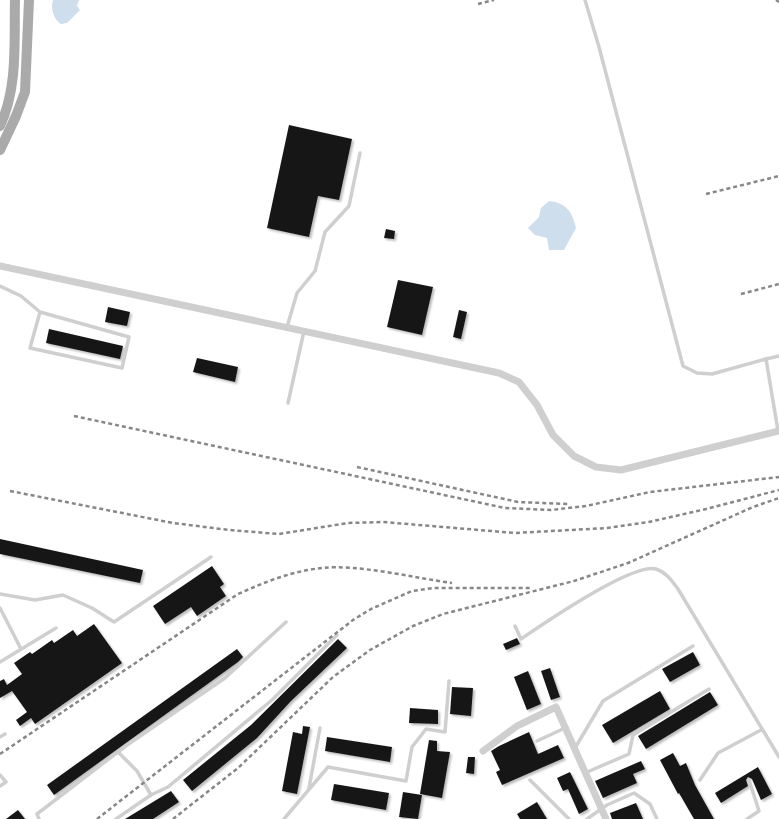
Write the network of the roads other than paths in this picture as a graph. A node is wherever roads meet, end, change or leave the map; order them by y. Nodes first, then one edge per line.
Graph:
1 (15, 0) edge
2 (29, 0) edge
3 (585, 0) edge
4 (0, 126) edge
5 (0, 150) edge
6 (360, 153) dead end
7 (0, 266) edge
8 (0, 286) edge
9 (40, 312) junction
10 (287, 327) junction
11 (304, 331) junction
12 (779, 356) edge
13 (766, 359) junction
14 (288, 403) dead end
15 (779, 431) edge
16 (211, 557) dead end
17 (0, 594) edge
18 (0, 608) edge
19 (286, 622) dead end
20 (515, 626) dead end
21 (56, 628) dead end
22 (337, 634) dead end
23 (693, 646) dead end
24 (21, 649) junction
25 (0, 662) edge
26 (449, 681) dead end
27 (709, 688) dead end
28 (320, 728) dead end
29 (565, 728) junction
30 (761, 730) junction
31 (5, 734) dead end
32 (0, 737) edge
33 (537, 740) dead end
34 (575, 749) junction
35 (483, 751) dead end
36 (118, 752) junction
37 (779, 757) edge
38 (586, 773) junction
39 (0, 775) edge
40 (530, 780) dead end
41 (700, 780) dead end
42 (749, 780) dead end
43 (0, 786) edge
44 (309, 789) junction
45 (151, 795) junction
46 (602, 809) junction
47 (39, 819) edge
48 (116, 819) edge
49 (284, 819) edge
50 (569, 819) edge
51 (587, 819) edge
52 (606, 819) edge
53 (656, 819) edge
54 (747, 819) edge

1 - 4 main road
2 - 5 main road
3 - 13 lane
6 - 10 lane
7 - 10 street
8 - 9 lane
9 - 9 lane
10 - 11 street
11 - 14 lane
11 - 15 street
12 - 13 lane
13 - 15 lane
16 - 17 lane
18 - 24 lane
19 - 36 lane
20 - 30 lane
21 - 24 lane
22 - 45 lane
23 - 34 lane
24 - 25 lane
26 - 44 lane
27 - 38 lane
28 - 44 lane
29 - 33 lane
29 - 34 street
29 - 35 street
30 - 37 lane
30 - 41 lane
31 - 32 lane
34 - 38 street
36 - 45 lane
36 - 47 lane
38 - 46 street
39 - 43 lane
40 - 50 lane
42 - 54 lane
44 - 49 lane
45 - 48 lane
46 - 51 lane
46 - 52 street
46 - 53 lane

